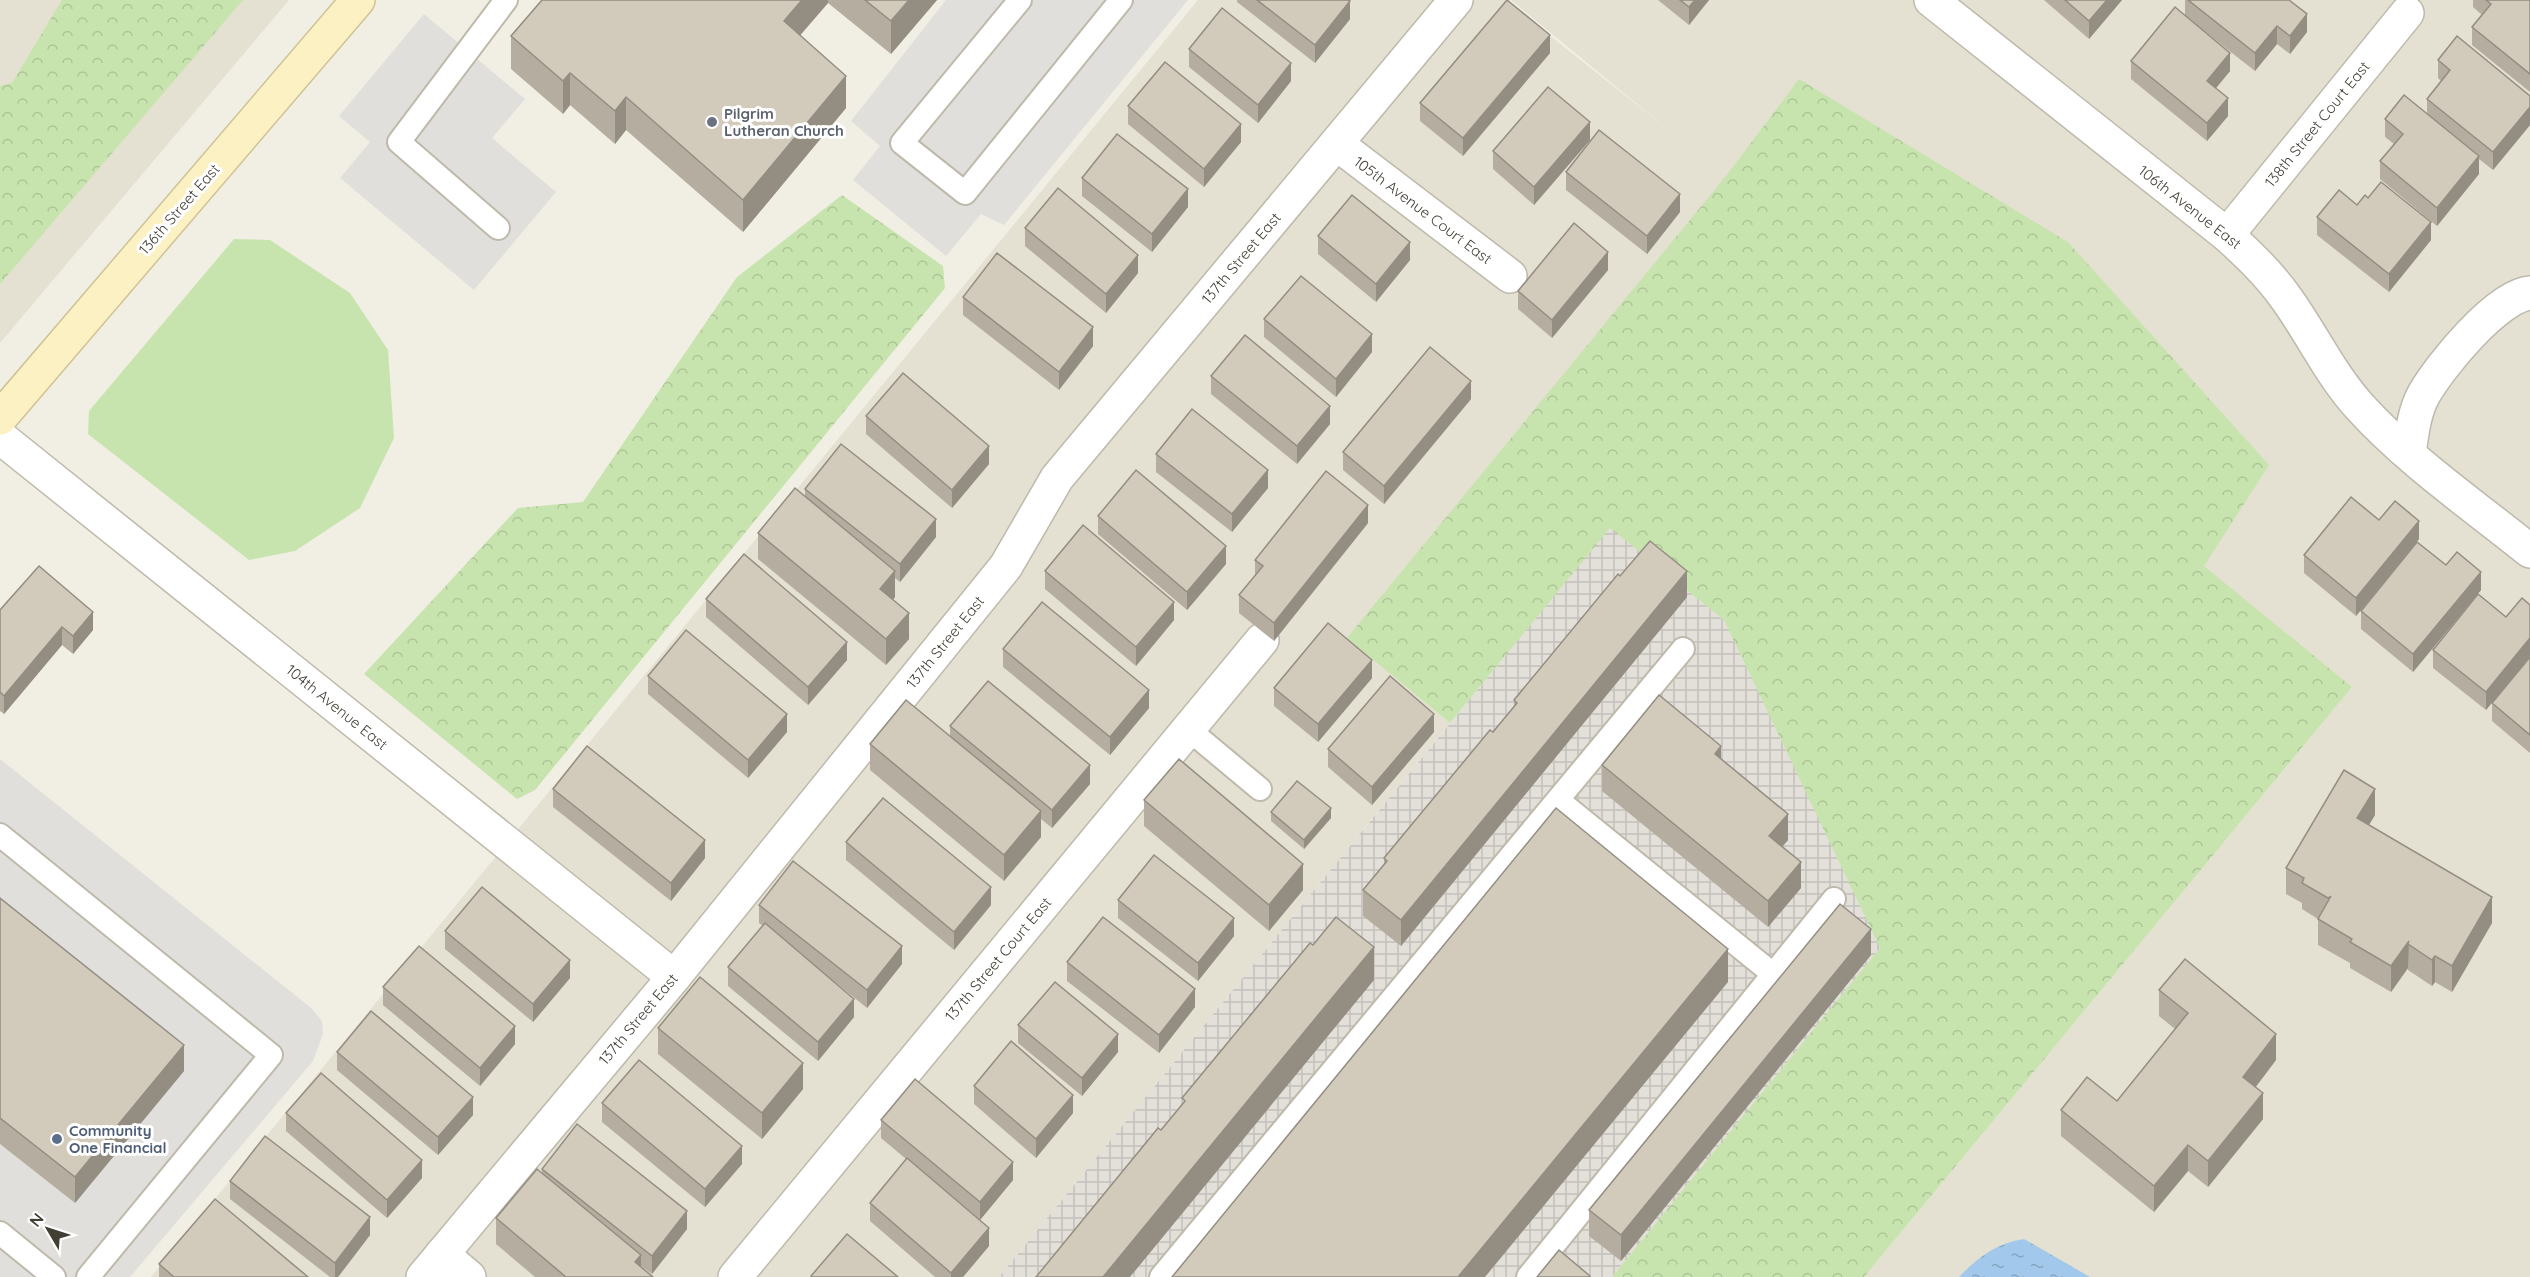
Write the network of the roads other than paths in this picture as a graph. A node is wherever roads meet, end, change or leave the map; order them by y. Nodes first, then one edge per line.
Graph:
1 (358, 0) edge
2 (506, 0) edge
3 (1020, 0) edge
4 (1121, 0) edge
5 (1456, 0) edge
6 (1931, 0) edge
7 (2407, 13) dead end
8 (1337, 144) junction
9 (498, 228) dead end
10 (2227, 235) junction
11 (1509, 276) dead end
12 (2530, 293) edge
13 (0, 418) edge
14 (0, 437) edge
15 (2409, 453) junction
16 (2530, 551) edge
17 (1262, 640) dead end
18 (1683, 649) dead end
19 (1188, 729) junction
20 (1260, 789) dead end
21 (1558, 800) junction
22 (0, 835) edge
23 (1834, 899) dead end
24 (1773, 974) junction
25 (674, 977) junction
26 (0, 1233) edge
27 (432, 1266) edge
28 (54, 1277) edge
29 (88, 1277) edge
30 (469, 1277) edge
31 (735, 1277) edge
32 (1161, 1277) edge
33 (1528, 1277) edge

1 - 13 street, 136th Street East
2 - 9 lane
3 - 4 lane
5 - 8 street, 137th Street East
6 - 10 street, 106th Avenue East
7 - 10 street, 138th Street Court East
8 - 11 street, 105th Avenue Court East
8 - 25 street, 137th Street East
10 - 15 street, 106th Avenue East
12 - 15 street
14 - 25 street, 104th Avenue East
15 - 16 street, 106th Avenue East
17 - 19 street, 137th Street Court East
18 - 21 lane
19 - 20 lane
19 - 31 street, 137th Street Court East
21 - 24 lane
21 - 32 lane
22 - 29 lane
23 - 24 lane
24 - 33 lane
25 - 27 street, 137th Street East
26 - 28 lane
27 - 30 street

